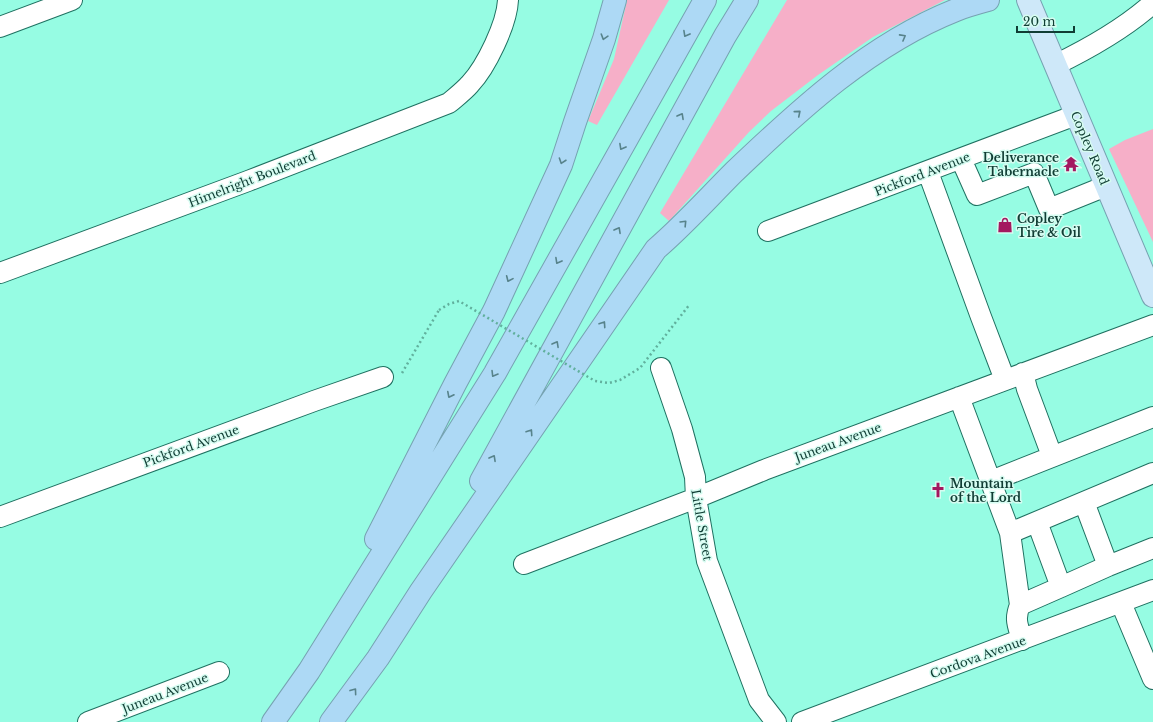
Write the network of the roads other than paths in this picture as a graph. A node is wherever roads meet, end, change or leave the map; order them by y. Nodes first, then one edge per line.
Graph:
1 (72, 0) edge
2 (508, 0) edge
3 (615, 0) edge
4 (705, 0) edge
5 (747, 0) edge
6 (988, 0) edge
7 (1028, 0) edge
8 (1153, 3) edge
9 (0, 27) edge
10 (1055, 64) junction
11 (1076, 115) junction
12 (961, 159) junction
13 (928, 172) junction
14 (1106, 186) junction
15 (768, 231) dead end
16 (0, 272) edge
17 (1153, 296) edge
18 (1153, 325) edge
19 (660, 368) dead end
20 (1014, 376) junction
21 (392, 377) road end
22 (959, 397) junction
23 (1153, 417) edge
24 (1052, 456) junction
25 (1153, 473) edge
26 (991, 481) junction
27 (696, 498) junction
28 (1084, 502) junction
29 (0, 517) edge
30 (1037, 522) junction
31 (1010, 534) junction
32 (1153, 548) edge
33 (524, 564) dead end
34 (1108, 566) junction
35 (1061, 587) junction
36 (1153, 590) edge
37 (420, 591) junction
38 (1121, 603) junction
39 (1020, 605) junction
40 (1022, 640) junction
41 (309, 671) junction
42 (219, 672) dead end
43 (1153, 679) edge
44 (88, 722) edge
45 (273, 722) edge
46 (331, 722) edge
47 (776, 722) edge
48 (802, 722) edge

1 - 9 street
2 - 16 street, Himelright Boulevard
3 -> 41 highway
4 -> 41 highway
37 -> 5 highway
37 -> 6 highway
7 - 10 main road, Copley Road
8 - 10 street
10 - 11 main road, Copley Road
11 - 12 street, Pickford Avenue
11 - 14 main road, Copley Road
12 - 13 street, Pickford Avenue
12 - 14 street
13 - 15 street, Pickford Avenue
13 - 20 street
14 - 17 main road, Copley Road
18 - 20 street, Juneau Avenue
19 - 27 street, Little Street
20 - 22 street, Juneau Avenue
20 - 24 street
21 - 29 street, Pickford Avenue
22 - 26 street
22 - 27 street, Juneau Avenue
23 - 24 street
24 - 26 street
25 - 28 street
26 - 31 street
27 - 33 street, Juneau Avenue
27 - 47 street, Little Street
28 - 30 street
28 - 34 street
30 - 31 street
30 - 35 street
31 - 39 street
32 - 34 street
34 - 35 street
35 - 39 street
36 - 38 street, Cordova Avenue
46 -> 37 highway
38 - 40 street, Cordova Avenue
38 - 43 street
39 - 40 street
40 - 48 street, Cordova Avenue
41 - 45 highway
42 - 44 street, Juneau Avenue

